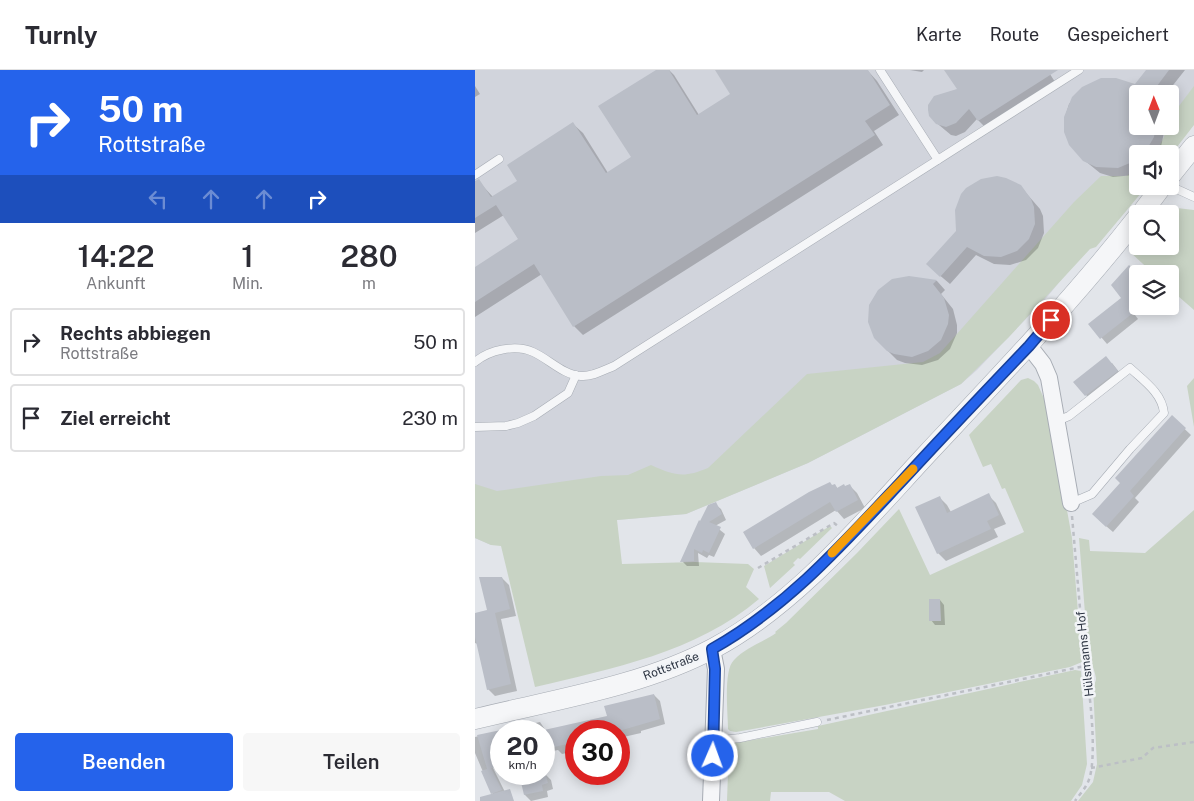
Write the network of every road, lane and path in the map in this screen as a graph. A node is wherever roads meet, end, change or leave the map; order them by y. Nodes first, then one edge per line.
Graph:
1 (880, 70) edge
2 (1079, 70) edge
3 (1194, 146) edge
4 (499, 159) dead end
5 (938, 160) junction
6 (1179, 165) edge
7 (475, 174) edge
8 (1179, 190) edge
9 (1194, 197) edge
10 (1129, 227) edge
11 (1029, 346) junction
12 (475, 362) edge
13 (576, 375) junction
14 (1057, 421) junction
15 (475, 427) edge
16 (1071, 503) junction
17 (849, 536) junction
18 (758, 568) dead end
19 (712, 649) junction
20 (1085, 666) junction
21 (475, 719) edge
22 (817, 722) joint
23 (714, 741) junction
24 (1194, 742) edge
25 (1091, 768) junction
26 (711, 801) edge
27 (1075, 801) edge

1 - 5 lane
2 - 5 lane
3 - 6 street
4 - 7 lane
5 - 13 lane
8 - 9 lane
10 - 11 street, Rottstraße
11 - 14 street
11 - 17 street, Rottstraße
12 - 13 lane
13 - 15 lane
14 - 16 street
14 - 16 lane
16 - 20 path, Hülsmanns Hof
17 - 18 path
17 - 19 street, Rottstraße
19 - 21 street, Rottstraße
19 - 23 street
20 - 22 path
20 - 25 path, Hülsmanns Hof
22 - 23 lane
23 - 26 street
24 - 25 path
25 - 27 path, Hülsmanns Hof

